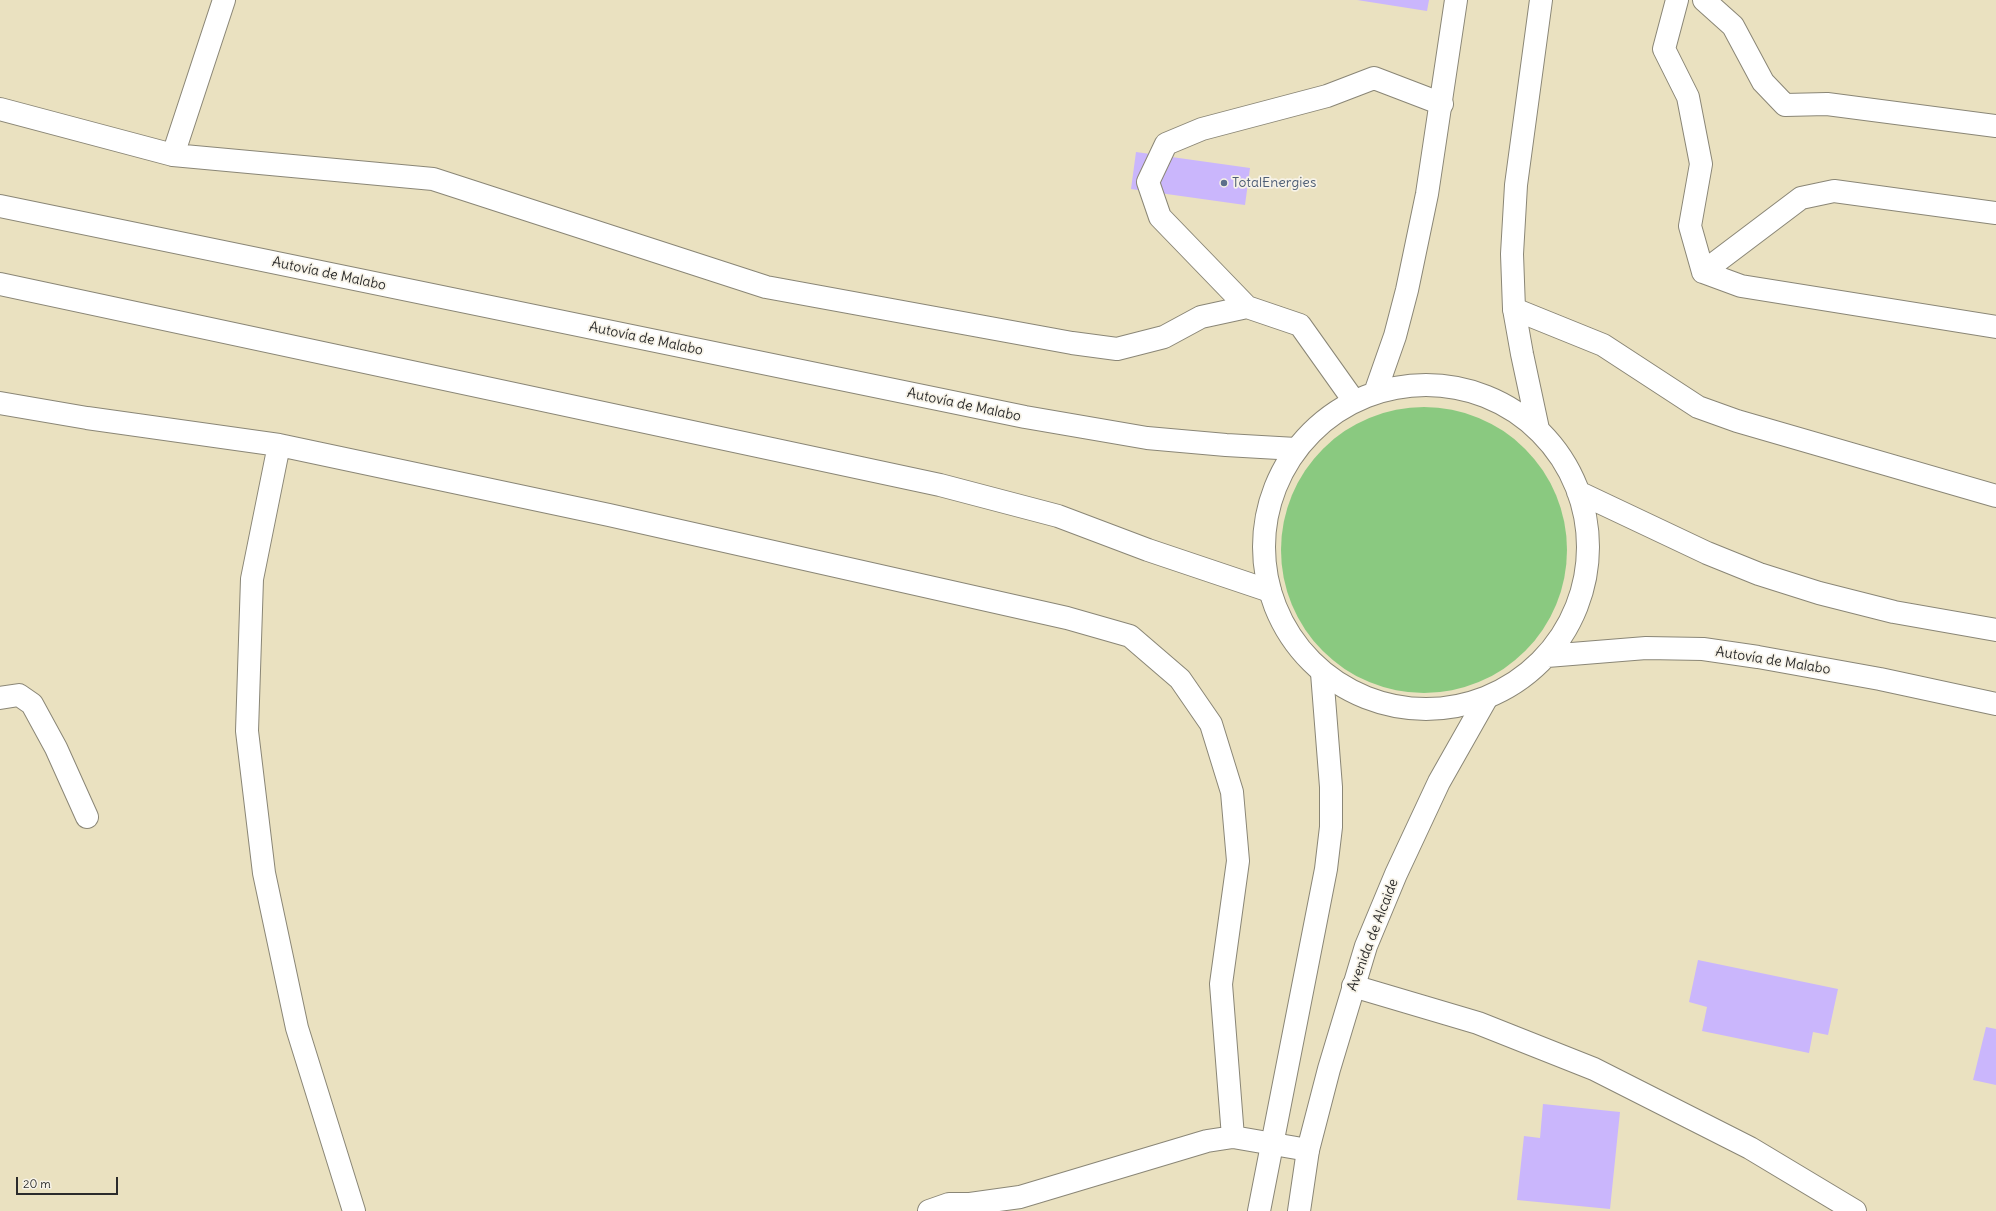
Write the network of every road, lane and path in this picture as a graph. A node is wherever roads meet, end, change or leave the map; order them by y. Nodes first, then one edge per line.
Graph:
1 (224, 0) edge
2 (1456, 0) edge
3 (1541, 0) edge
4 (1677, 0) edge
5 (1704, 0) edge
6 (1442, 104) junction
7 (0, 109) edge
8 (1996, 126) edge
9 (173, 155) junction
10 (0, 206) edge
11 (1996, 213) edge
12 (1703, 272) junction
13 (0, 284) edge
14 (1247, 307) junction
15 (1514, 309) junction
16 (1996, 327) edge
17 (1375, 393) junction
18 (1354, 401) junction
19 (0, 403) edge
20 (1538, 429) junction
21 (278, 445) junction
22 (1296, 449) junction
23 (1578, 492) junction
24 (1996, 496) edge
25 (1270, 591) junction
26 (1996, 630) edge
27 (1546, 656) junction
28 (1322, 673) junction
29 (0, 698) edge
30 (1486, 699) junction
31 (1996, 704) edge
32 (86, 817) dead end
33 (1353, 986) junction
34 (1233, 1137) junction
35 (1272, 1144) junction
36 (1308, 1150) junction
37 (354, 1211) edge
38 (929, 1211) edge
39 (1259, 1211) edge
40 (1299, 1211) edge
41 (1855, 1211) edge

1 - 9 main road
2 - 6 main road
3 - 15 main road
4 - 12 main road
5 - 8 main road
6 - 14 main road
6 - 17 main road
7 - 9 main road
9 - 14 main road
10 - 22 main road, Autovía de Malabo
11 - 12 main road
12 - 16 main road
13 - 25 main road
14 - 18 main road
15 - 20 main road
15 - 24 main road
17 - 18 main road
17 - 20 main road
18 - 22 main road
19 - 21 main road
20 - 23 main road
21 - 34 main road
21 - 37 main road
22 - 25 main road
23 - 26 main road
23 - 27 main road
25 - 28 main road
27 - 30 main road
27 - 31 main road, Autovía de Malabo
28 - 30 main road
28 - 35 main road
29 - 32 main road
30 - 33 main road, Avenida de Alcaide
33 - 36 main road, Avenida de Alcaide
33 - 41 main road
34 - 35 main road
34 - 38 main road
35 - 36 main road
35 - 39 main road
36 - 40 main road, Avenida de Alcaide

